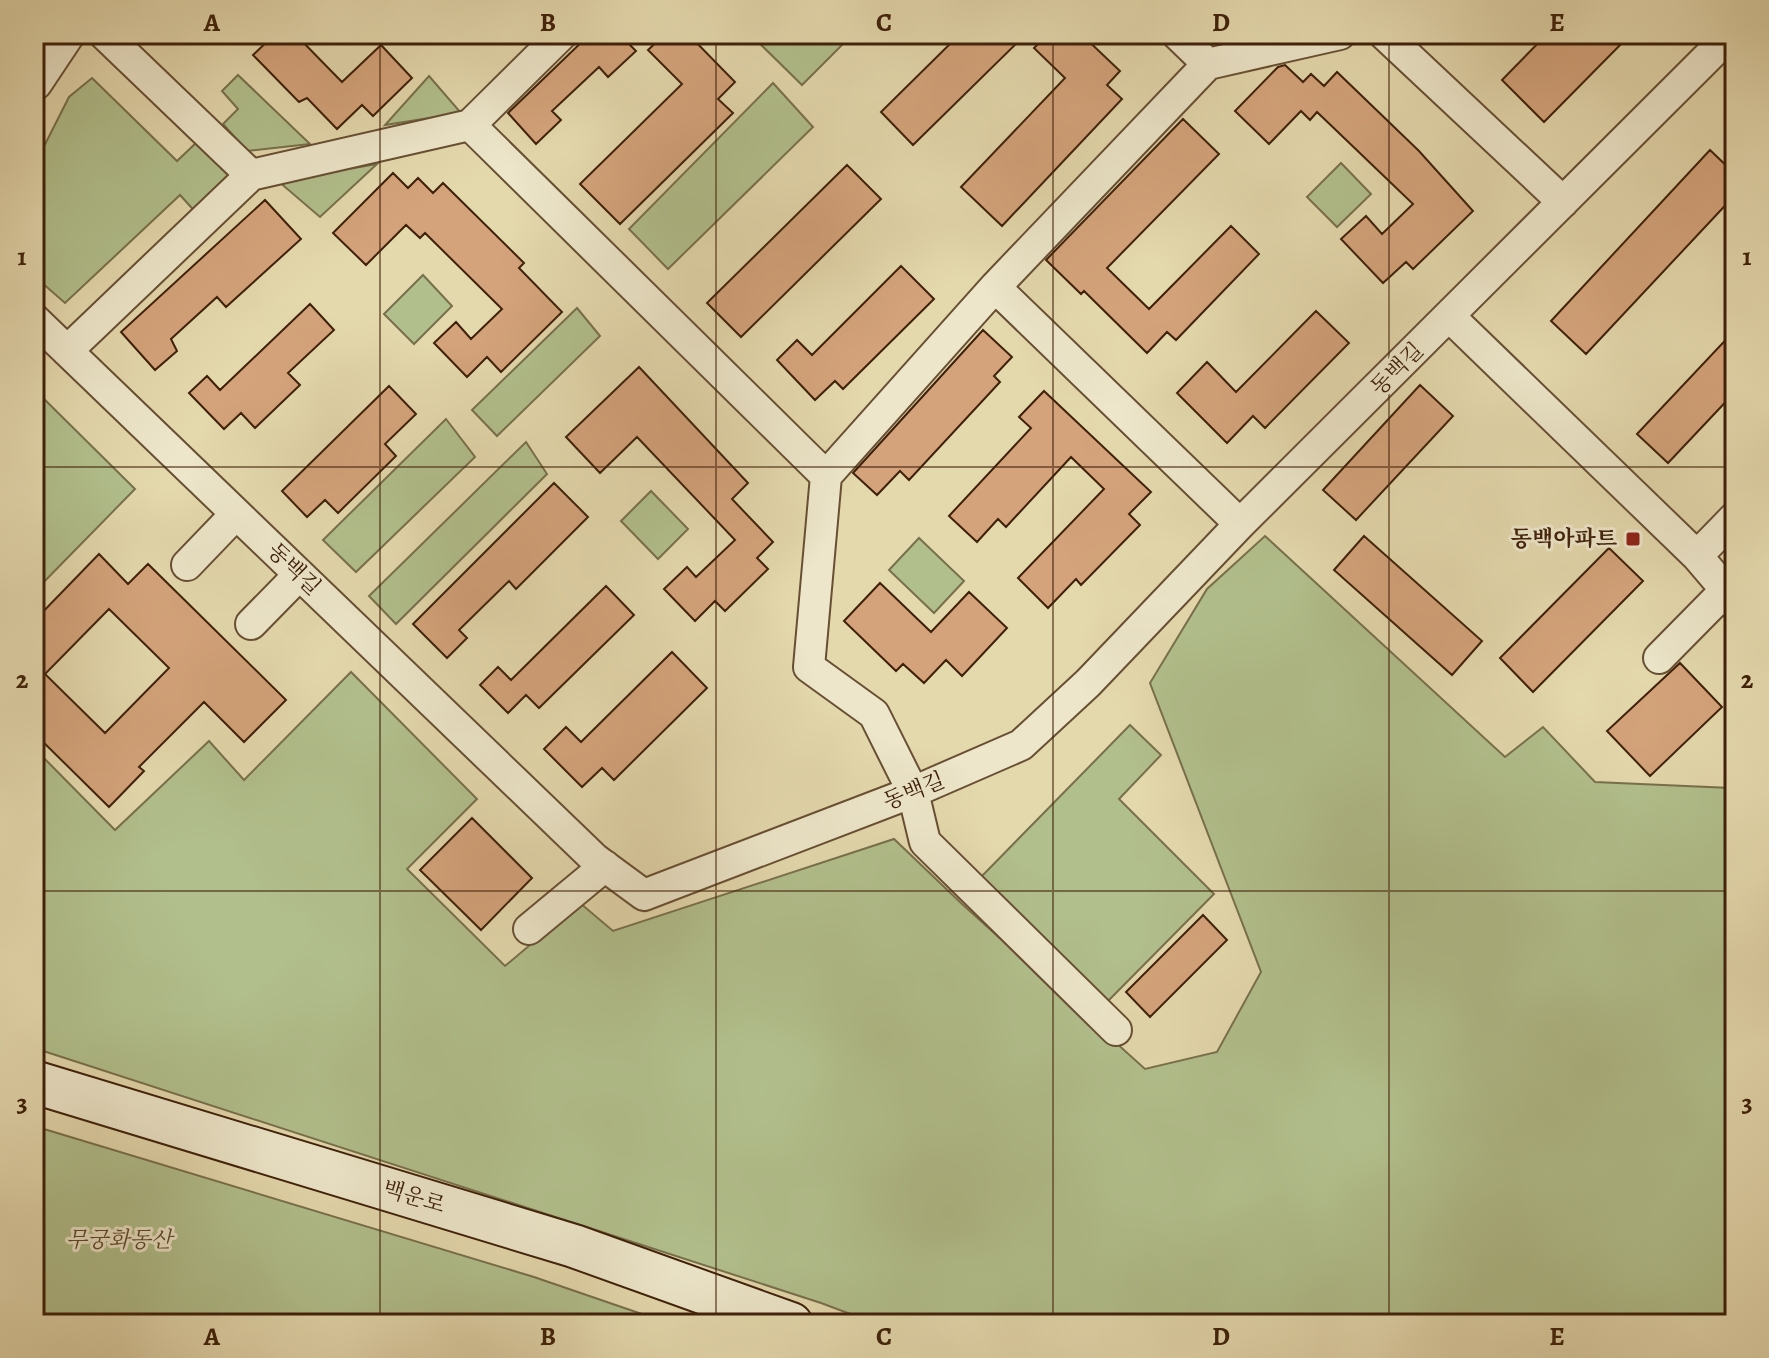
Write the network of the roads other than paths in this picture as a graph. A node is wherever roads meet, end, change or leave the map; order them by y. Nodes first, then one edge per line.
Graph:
1 (66, 34) edge
2 (104, 34) edge
3 (562, 34) edge
4 (1177, 34) edge
5 (1340, 34) edge
6 (1384, 34) edge
7 (1731, 34) edge
8 (1208, 64) junction
9 (34, 82) edge
10 (470, 125) junction
11 (251, 175) junction
12 (1563, 202) junction
13 (995, 287) junction
14 (1449, 316) junction
15 (34, 319) edge
16 (67, 351) junction
17 (826, 476) junction
18 (236, 514) junction
19 (1735, 517) edge
20 (1240, 524) junction
21 (1697, 556) junction
22 (187, 565) dead end
23 (299, 575) junction
24 (1731, 598) edge
25 (251, 624) dead end
26 (1659, 658) dead end
27 (913, 792) junction
28 (605, 866) junction
29 (529, 929) dead end
30 (1116, 1030) dead end
31 (34, 1082) edge
32 (791, 1324) edge

1 - 9 street
2 - 11 street
3 - 10 street
4 - 8 street
5 - 8 street
6 - 12 street
7 - 12 street, 동백길
8 - 13 street
10 - 11 street
10 - 17 street
11 - 16 street
12 - 14 street, 동백길
13 - 17 street
13 - 20 street
14 - 20 street, 동백길
14 - 21 street
15 - 16 street, 동백길
16 - 18 street, 동백길
17 - 27 street
18 - 22 street
18 - 23 street, 동백길
19 - 21 street
20 - 27 street, 동백길
21 - 24 street
23 - 25 street
23 - 28 street, 동백길
24 - 26 street
27 - 28 street, 동백길
27 - 30 street
28 - 29 street
31 - 32 main road, 백운로

